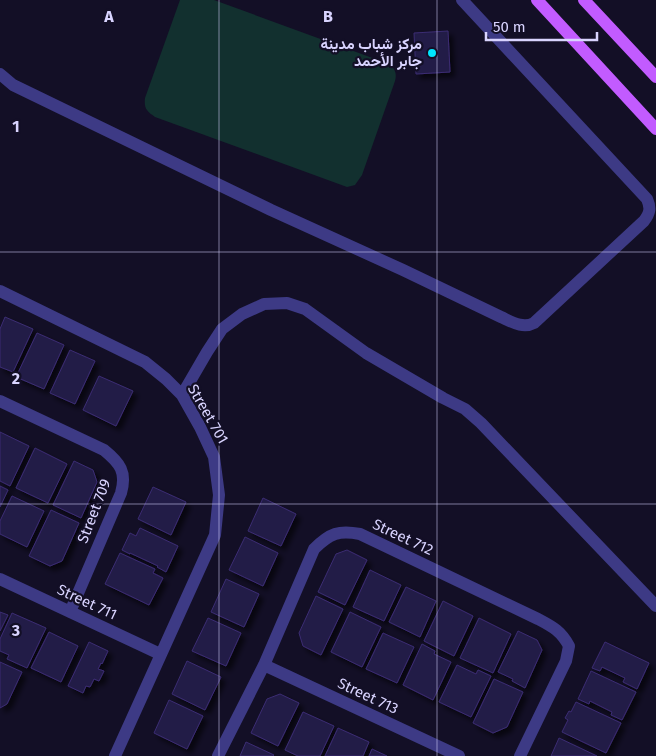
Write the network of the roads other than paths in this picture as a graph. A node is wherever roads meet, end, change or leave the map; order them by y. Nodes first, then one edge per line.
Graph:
1 (462, 0) edge
2 (536, 0) edge
3 (584, 0) edge
4 (0, 74) edge
5 (656, 77) edge
6 (656, 129) edge
7 (0, 291) edge
8 (182, 395) junction
9 (0, 401) edge
10 (0, 579) edge
11 (656, 606) edge
12 (70, 612) junction
13 (160, 654) junction
14 (264, 664) junction
15 (115, 756) edge
16 (218, 756) edge
17 (459, 756) edge
18 (520, 756) edge

1 - 4 street
2 - 6 main road
3 - 5 main road
7 - 8 street, Street 701
8 - 11 street
8 - 13 street, Street 701
9 - 12 street, Street 709
10 - 12 street, Street 711
12 - 13 street, Street 711
13 - 15 street, Street 701
14 - 16 street, Street 712
14 - 17 street, Street 713
14 - 18 street, Street 712

